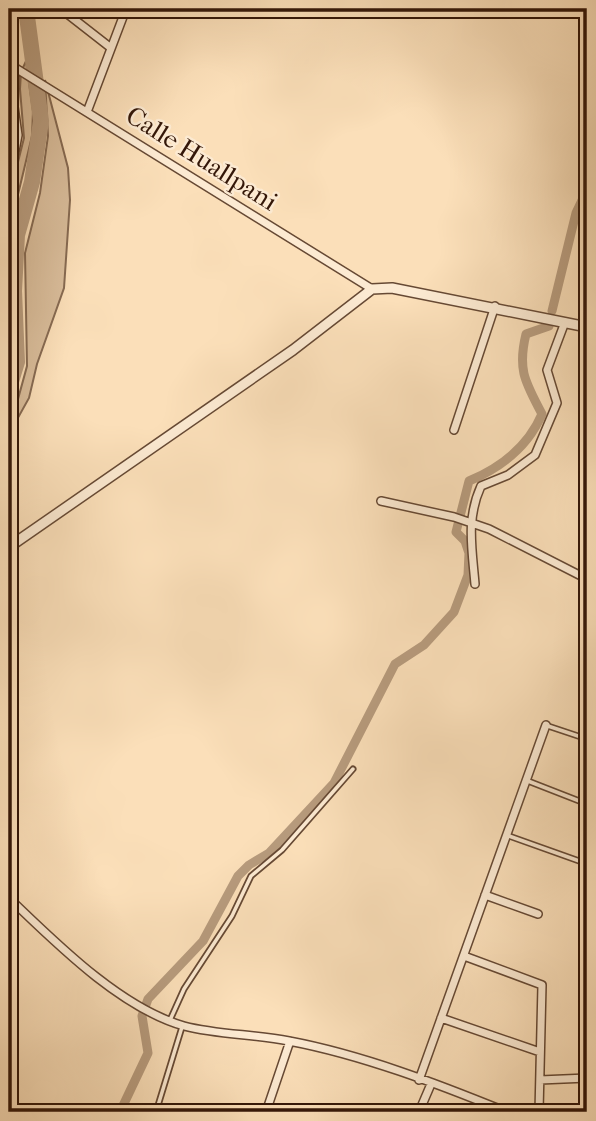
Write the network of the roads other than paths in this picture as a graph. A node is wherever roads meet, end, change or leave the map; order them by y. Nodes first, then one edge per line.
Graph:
1 (61, 9) edge
2 (126, 9) edge
3 (9, 47) edge
4 (111, 48) junction
5 (12, 66) edge
6 (87, 112) junction
7 (9, 182) edge
8 (372, 289) junction
9 (495, 306) junction
10 (565, 322) junction
11 (587, 327) edge
12 (454, 430) dead end
13 (381, 501) dead end
14 (467, 521) junction
15 (9, 547) edge
16 (587, 579) edge
17 (475, 584) dead end
18 (546, 725) joint
19 (587, 739) edge
20 (353, 769) dead end
21 (526, 780) junction
22 (587, 804) edge
23 (507, 835) junction
24 (582, 862) dead end
25 (485, 895) junction
26 (9, 898) edge
27 (538, 914) dead end
28 (464, 956) junction
29 (166, 1018) junction
30 (441, 1018) junction
31 (183, 1026) junction
32 (290, 1041) junction
33 (540, 1052) junction
34 (587, 1078) edge
35 (419, 1080) junction
36 (540, 1080) junction
37 (431, 1084) junction
38 (156, 1112) edge
39 (266, 1112) edge
40 (419, 1112) edge
41 (507, 1112) edge
42 (538, 1112) edge

1 - 4 street
2 - 4 street
3 - 5 street
4 - 6 street
5 - 6 street, Calle Huallpani
5 - 7 street
6 - 8 street, Calle Huallpani
8 - 9 street
8 - 15 street
9 - 10 street
9 - 12 street
10 - 11 street
10 - 14 street
13 - 14 street
14 - 16 street
14 - 17 street
18 - 19 lane
18 - 21 street
20 - 29 lane
21 - 22 lane
21 - 23 street
23 - 24 lane
23 - 25 street
25 - 27 street
25 - 28 street
26 - 29 street
28 - 30 street
28 - 33 street
29 - 31 street
30 - 33 street
30 - 35 street
31 - 32 street
31 - 38 lane
32 - 35 street
32 - 39 street
33 - 36 street
34 - 36 street
35 - 37 street
36 - 42 street
37 - 40 street
37 - 41 street

